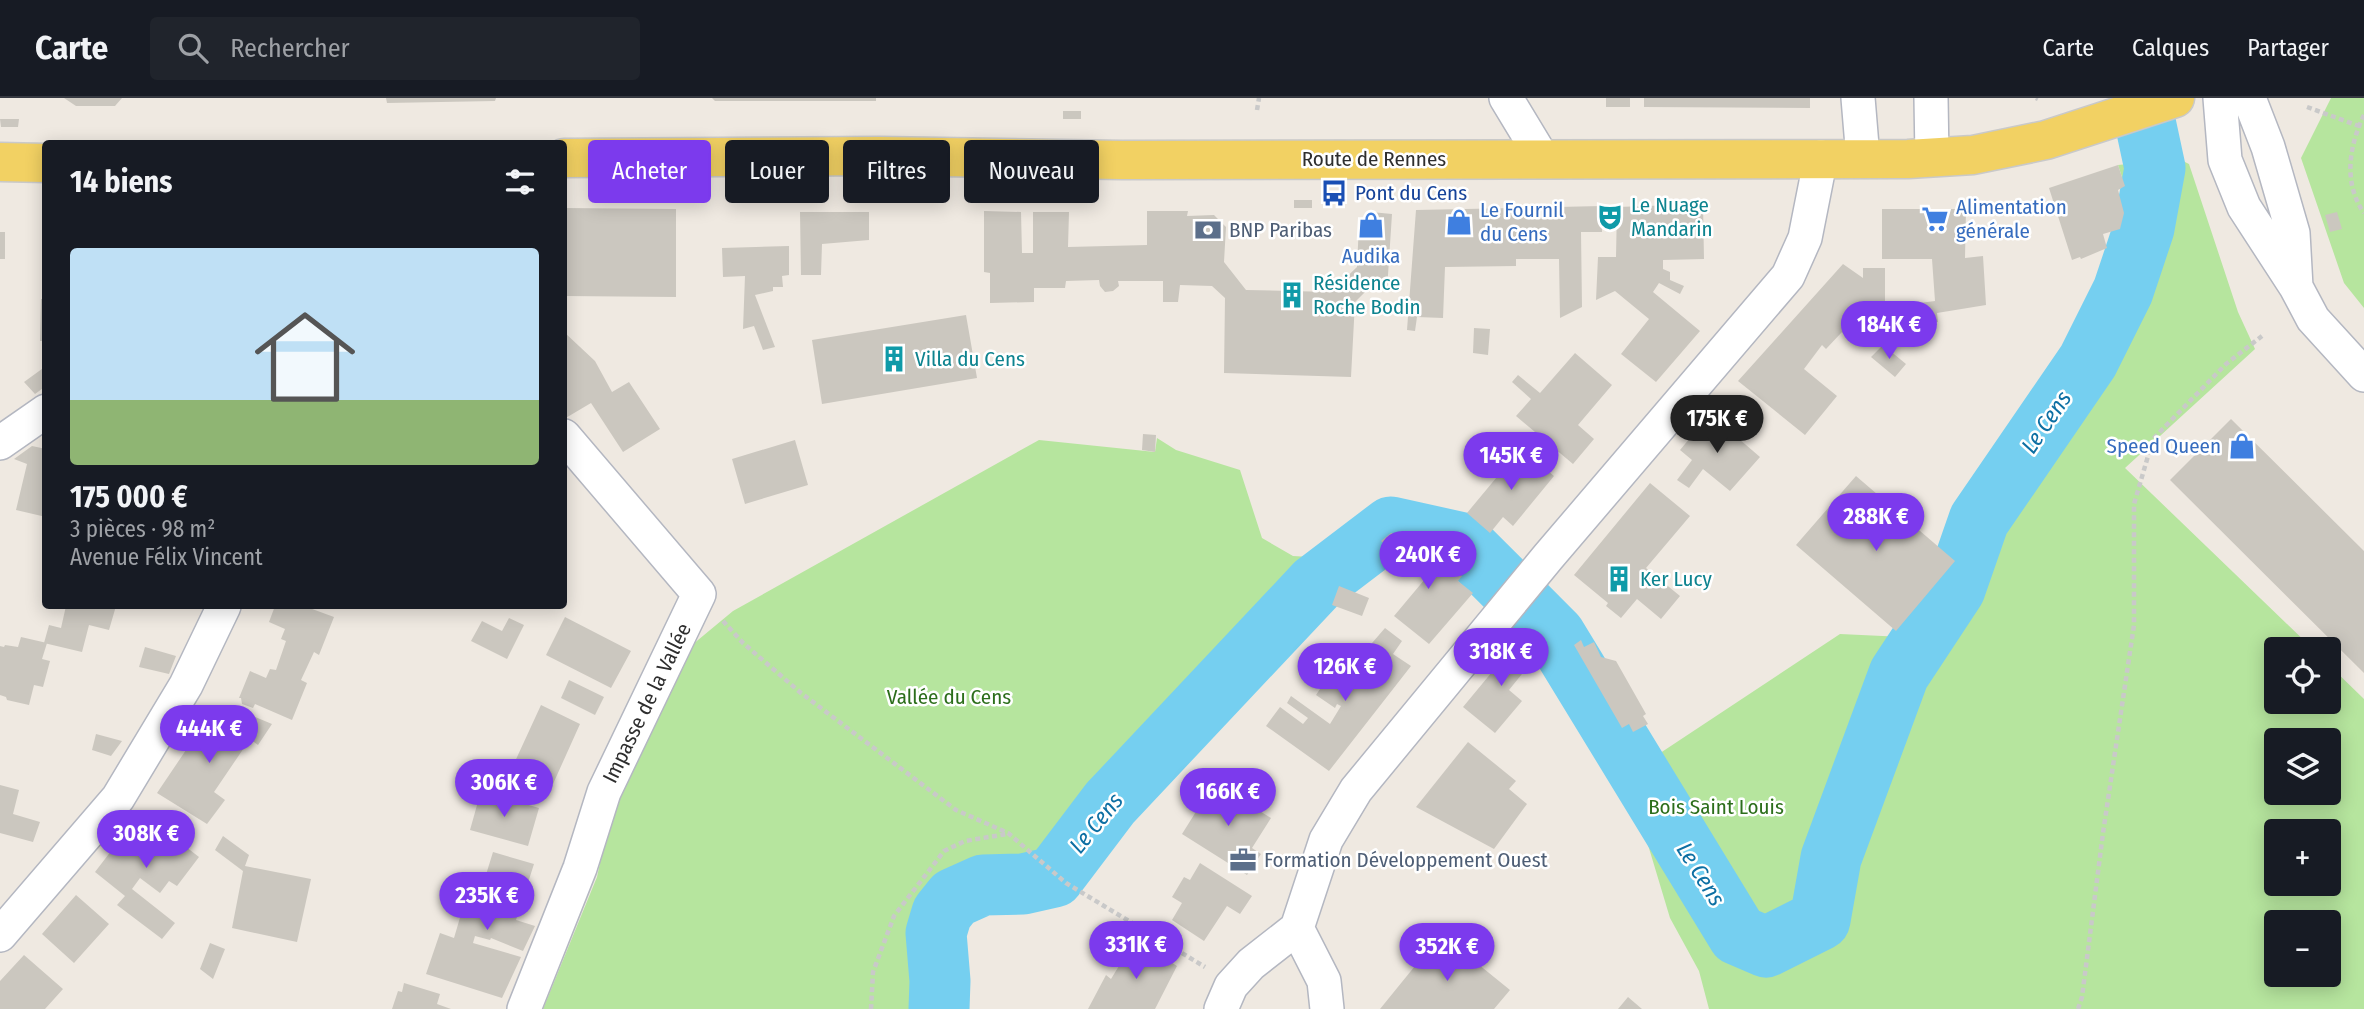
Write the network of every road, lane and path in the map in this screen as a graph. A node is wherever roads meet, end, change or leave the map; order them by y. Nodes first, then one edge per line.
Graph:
1 (1259, 98) edge
2 (1506, 98) edge
3 (1858, 98) edge
4 (1931, 98) edge
5 (2175, 98) edge
6 (2220, 98) edge
7 (2249, 98) edge
8 (2307, 107) dead end
9 (1257, 110) dead end
10 (2364, 115) edge
11 (2359, 126) junction
12 (567, 158) edge
13 (1821, 158) junction
14 (1863, 158) junction
15 (1932, 158) junction
16 (1543, 159) junction
17 (0, 162) edge
18 (42, 163) edge
19 (2364, 213) edge
20 (2296, 287) junction
21 (2262, 337) dead end
22 (2364, 375) edge
23 (42, 414) edge
24 (567, 440) edge
25 (0, 443) edge
26 (223, 609) edge
27 (744, 643) dead end
28 (1008, 833) junction
29 (1297, 928) junction
30 (0, 935) edge
31 (1212, 972) dead end
32 (524, 1009) edge
33 (871, 1009) edge
34 (1221, 1009) edge
35 (1327, 1009) edge
36 (2078, 1009) edge

1 - 9 path
2 - 16 street
3 - 14 street
4 - 15 street
5 - 15 main road, Route de Rennes
6 - 20 street
7 - 20 street
8 - 11 path
10 - 11 path
11 - 19 path
12 - 16 main road, Route de Rennes
13 - 14 main road, Route de Rennes
13 - 16 main road, Route de Rennes
13 - 29 street
14 - 15 main road, Route de Rennes
17 - 18 main road
20 - 22 street
21 - 36 path
23 - 25 street
24 - 32 street, Impasse de la Vallée
26 - 30 street
27 - 28 path
28 - 31 path
28 - 33 path
29 - 34 street
29 - 35 street

